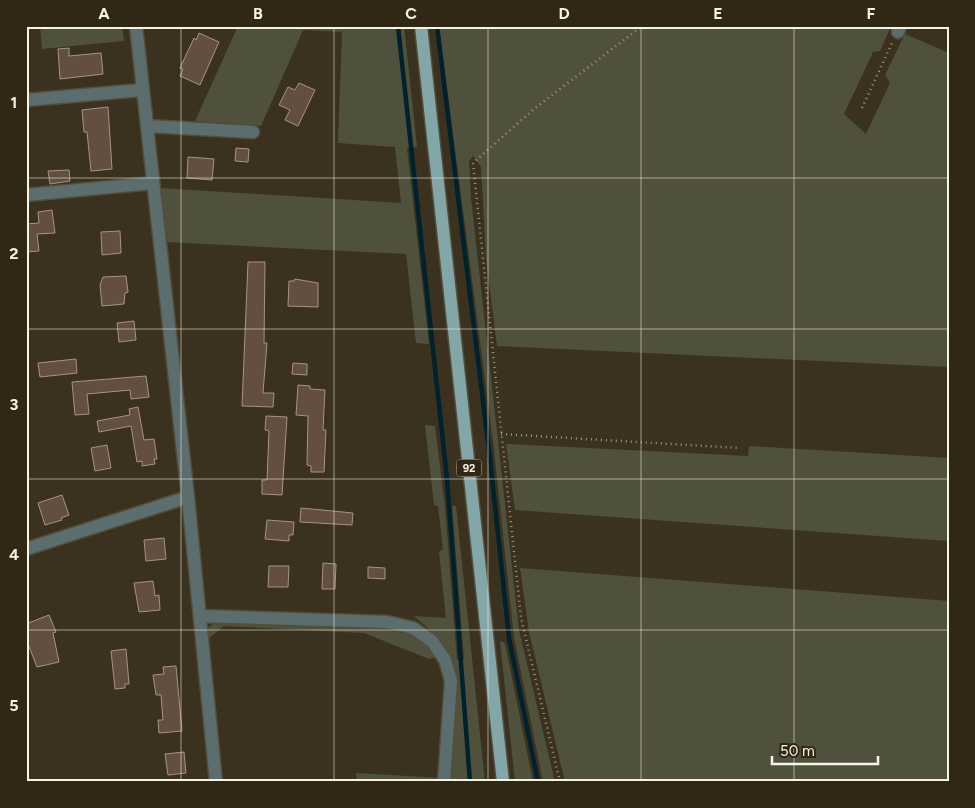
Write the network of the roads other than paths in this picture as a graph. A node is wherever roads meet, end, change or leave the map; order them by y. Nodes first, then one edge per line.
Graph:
1 (136, 26) edge
2 (421, 26) edge
3 (142, 90) junction
4 (26, 100) edge
5 (147, 126) junction
6 (253, 132) dead end
7 (153, 183) junction
8 (26, 195) edge
9 (188, 498) junction
10 (26, 549) edge
11 (200, 616) junction
12 (216, 782) edge
13 (444, 782) edge
14 (502, 782) edge

1 - 3 street
2 - 14 main road, 92
3 - 4 street
3 - 5 street
5 - 6 street
5 - 7 street
7 - 8 street
7 - 9 street
9 - 10 street
9 - 11 street
11 - 12 street
11 - 13 street

